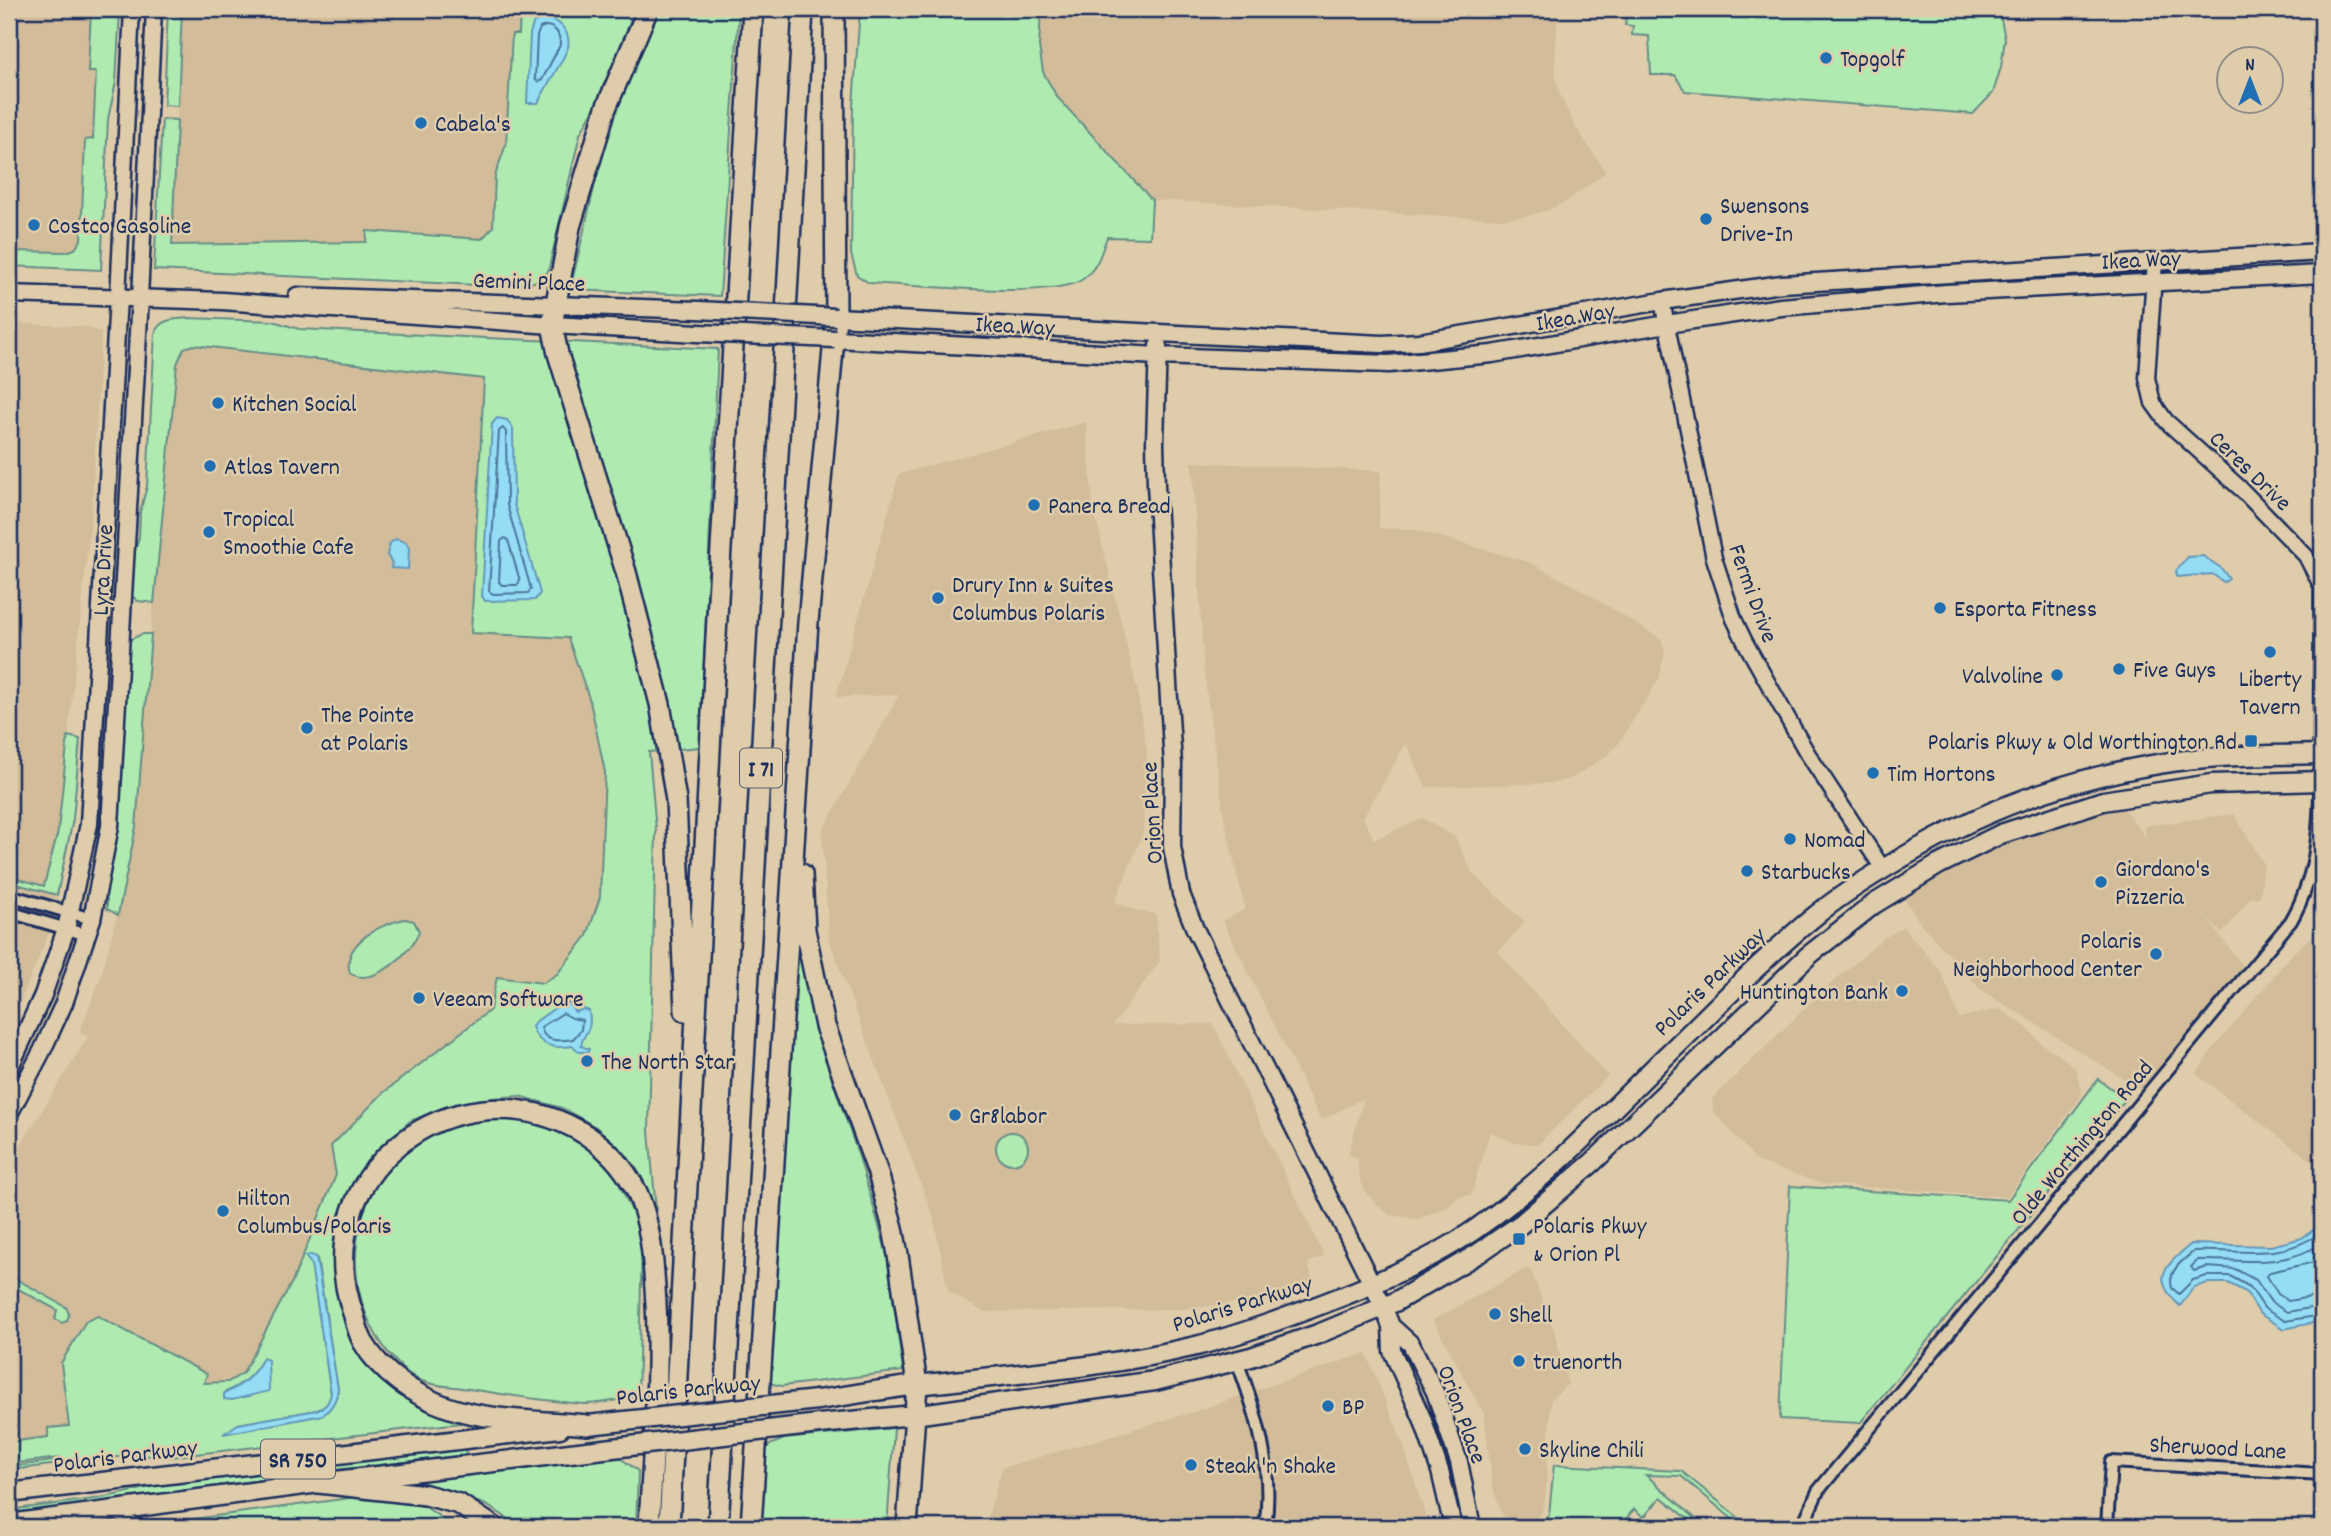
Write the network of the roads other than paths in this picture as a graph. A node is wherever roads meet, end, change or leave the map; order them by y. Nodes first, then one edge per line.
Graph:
1 (132, 9) edge
2 (154, 9) edge
3 (648, 9) edge
4 (753, 9) edge
5 (803, 9) edge
6 (834, 9) edge
7 (2322, 252) edge
8 (2155, 261) junction
9 (2322, 274) edge
10 (2154, 281) junction
11 (9, 293) edge
12 (118, 297) junction
13 (140, 298) junction
14 (222, 301) junction
15 (1662, 301) junction
16 (555, 304) junction
17 (836, 317) junction
18 (1667, 324) junction
19 (552, 326) junction
20 (1159, 333) junction
21 (835, 339) junction
22 (1158, 356) junction
23 (2322, 754) edge
24 (2321, 781) edge
25 (797, 793) junction
26 (1883, 869) junction
27 (9, 895) edge
28 (9, 912) edge
29 (71, 913) junction
30 (92, 919) junction
31 (66, 929) junction
32 (87, 935) junction
33 (9, 1069) edge
34 (9, 1114) edge
35 (690, 1117) junction
36 (1373, 1285) junction
37 (1383, 1306) junction
38 (1391, 1326) junction
39 (1237, 1361) junction
40 (917, 1385) junction
41 (914, 1415) junction
42 (587, 1425) junction
43 (2322, 1474) edge
44 (319, 1483) junction
45 (9, 1493) edge
46 (110, 1510) junction
47 (9, 1524) edge
48 (141, 1527) edge
49 (494, 1527) edge
50 (649, 1527) edge
51 (669, 1527) edge
52 (718, 1527) edge
53 (751, 1527) edge
54 (907, 1527) edge
55 (1265, 1527) edge
56 (1453, 1527) edge
57 (1472, 1527) edge
58 (1802, 1527) edge
59 (2107, 1527) edge

1 - 12 street, Lyra Drive
2 - 13 street, Lyra Drive
3 - 16 highway
4 - 35 highway, I 71
5 - 52 highway, I 71
6 - 17 highway
7 - 8 main road, Ikea Way
8 - 10 street, Ceres Drive
8 - 15 main road, Ikea Way
9 - 10 main road, Ikea Way
10 - 18 main road, Ikea Way
10 - 23 street, Ceres Drive
11 - 12 main road, Gemini Place
12 - 13 main road, Gemini Place
12 - 29 main road, Lyra Drive
13 - 14 main road, Gemini Place
13 - 30 main road, Lyra Drive
14 - 16 main road, Gemini Place
14 - 19 main road, Gemini Place
15 - 18 street, Fermi Drive
15 - 20 main road, Ikea Way
16 - 17 main road, Gemini Place, bridge
16 - 19 highway
17 - 20 main road, Ikea Way
17 - 21 highway
18 - 22 main road, Ikea Way
18 - 26 street, Fermi Drive
19 - 21 main road, Gemini Place, bridge
19 - 35 highway
20 - 22 main road, Orion Place
21 - 22 main road, Ikea Way
21 - 25 highway
22 - 36 main road, Orion Place
23 - 24 street, Olde Worthington Road
23 - 26 main road, Polaris Parkway
24 - 37 main road, Polaris Parkway
24 - 58 street, Olde Worthington Road
25 - 40 highway
25 - 53 highway
26 - 36 main road, Polaris Parkway
27 - 29 street
28 - 31 street
29 - 30 street
29 - 31 main road, Lyra Drive
30 - 32 main road, Lyra Drive
31 - 32 street
31 - 33 main road, Lyra Drive
32 - 34 main road, Lyra Drive
35 - 51 highway, I 71
36 - 37 main road, Orion Place
36 - 40 main road, Polaris Parkway
37 - 38 main road, Orion Place
37 - 39 main road, Polaris Parkway
38 - 56 main road, Orion Place
38 - 57 main road, Orion Place
39 - 41 main road, Polaris Parkway
39 - 55 street
40 - 41 highway
40 - 42 main road, Polaris Parkway / SR 750, bridge
41 - 44 main road, Polaris Parkway / SR 750, bridge
41 - 54 highway
42 - 45 main road, Polaris Parkway / SR 750
42 - 50 highway
43 - 59 street, Sherwood Lane
44 - 46 main road, Polaris Parkway / SR 750
44 - 49 highway
46 - 47 main road, Polaris Parkway / SR 750
46 - 48 street

